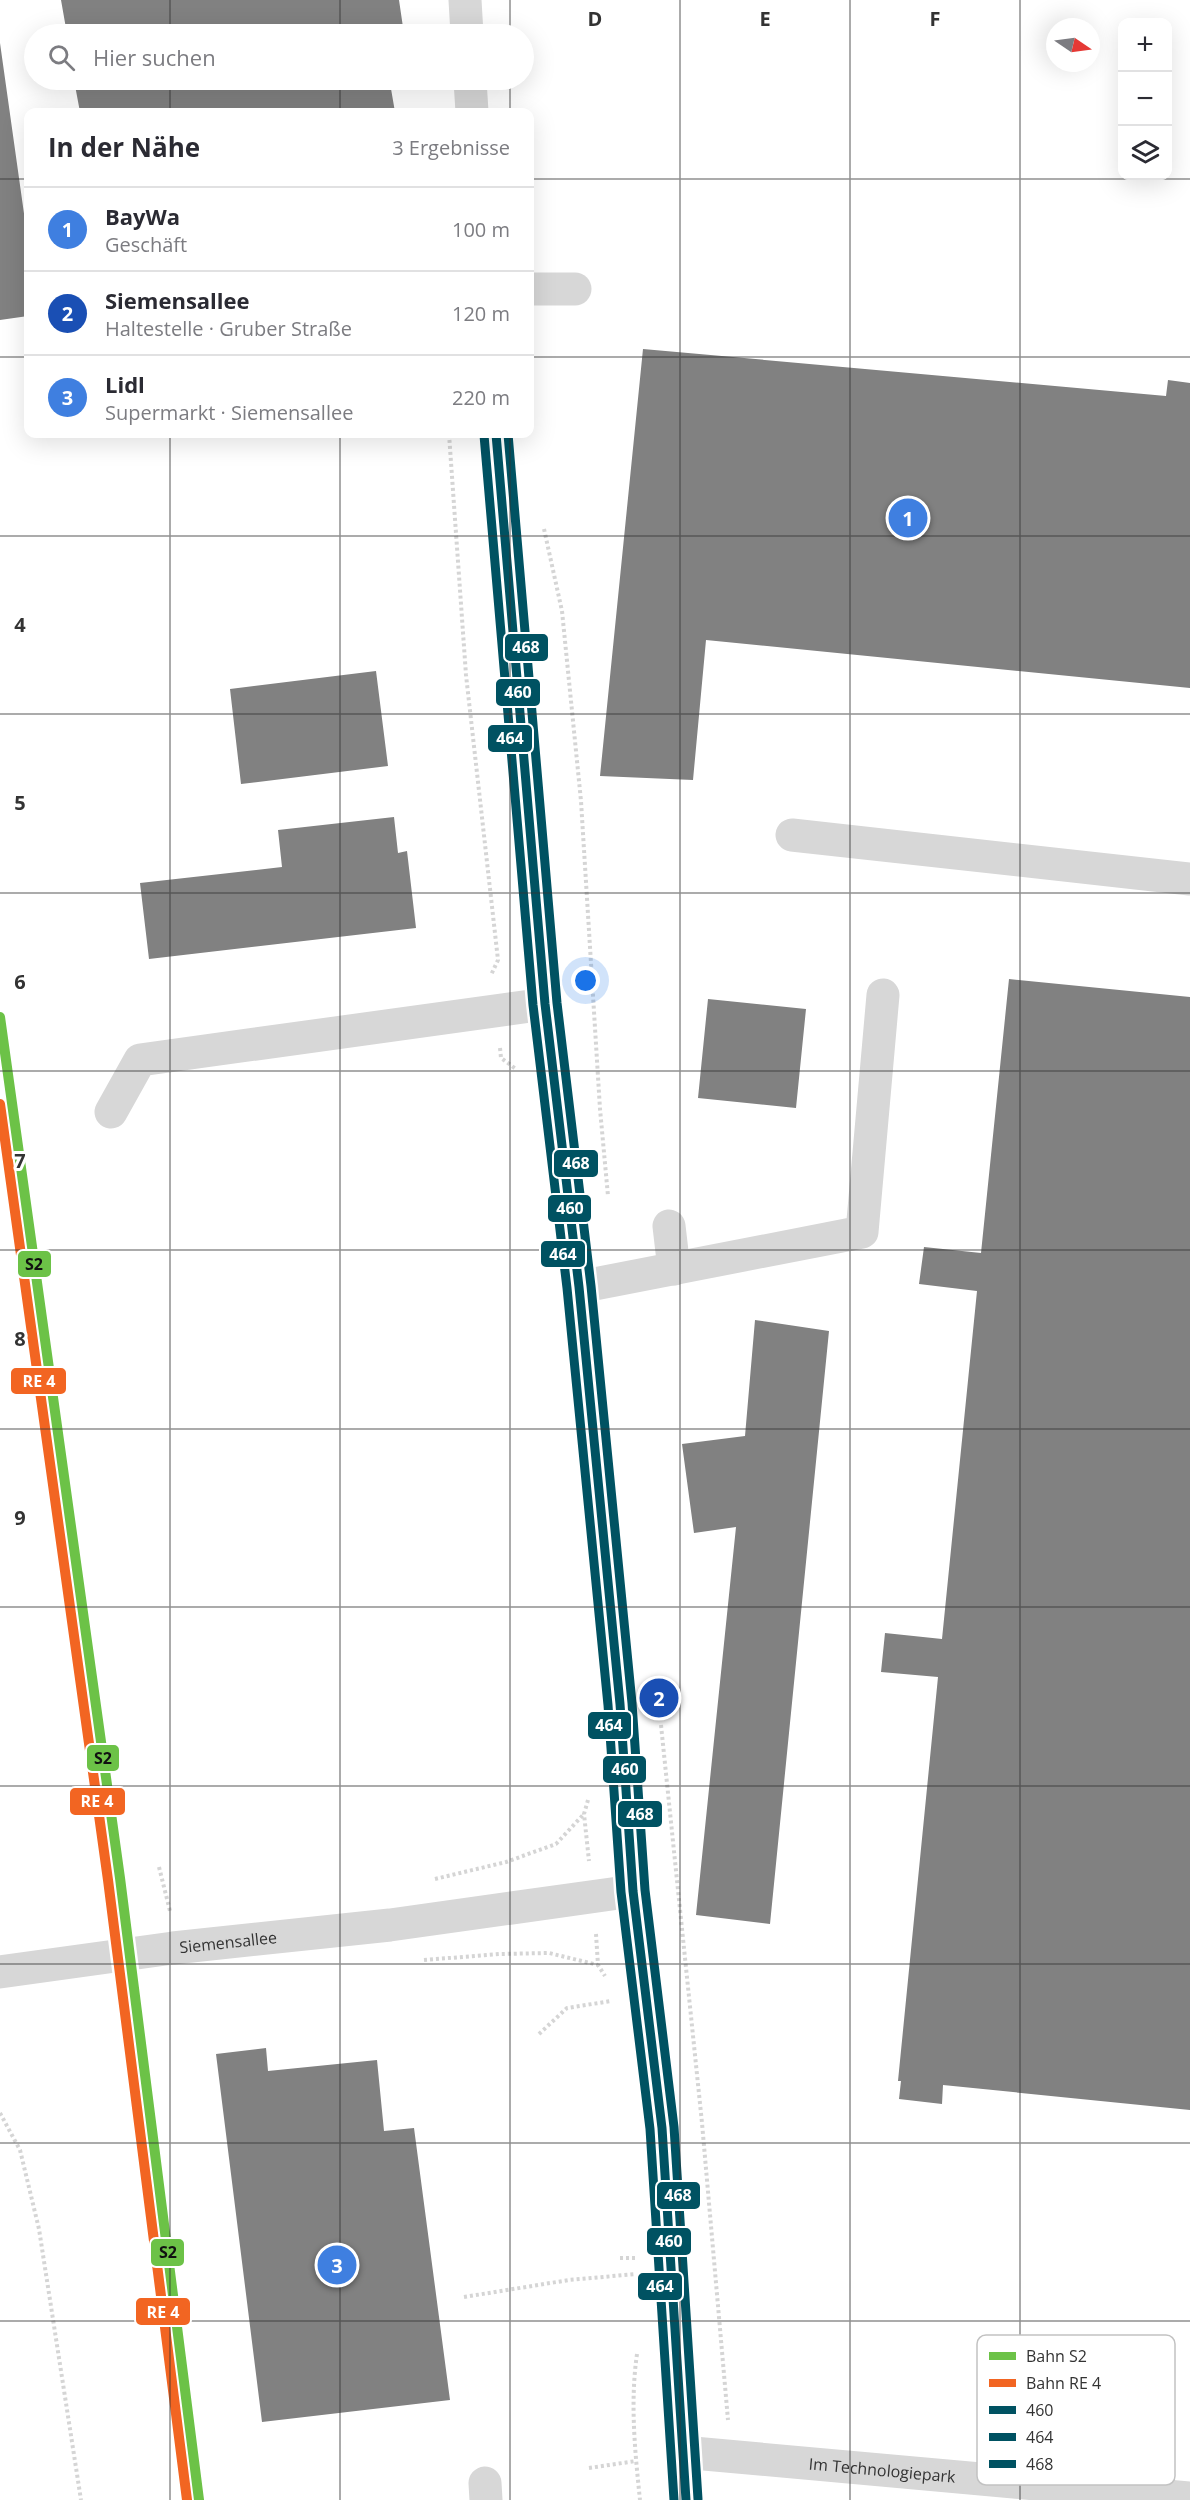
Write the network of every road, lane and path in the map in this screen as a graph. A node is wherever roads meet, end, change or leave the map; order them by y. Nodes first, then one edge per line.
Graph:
1 (465, 0) edge
2 (466, 24) edge
3 (471, 90) edge
4 (472, 108) edge
5 (534, 289) edge
6 (575, 289) dead end
7 (449, 438) edge
8 (496, 438) edge
9 (542, 518) dead end
10 (792, 835) dead end
11 (1190, 879) edge
12 (883, 995) dead end
13 (545, 1004) junction
14 (494, 1010) junction
15 (518, 1071) dead end
16 (111, 1112) dead end
17 (609, 1201) dead end
18 (669, 1226) dead end
19 (674, 1269) junction
20 (579, 1287) junction
21 (661, 1721) dead end
22 (590, 1794) dead end
23 (584, 1814) junction
24 (159, 1867) dead end
25 (427, 1881) dead end
26 (633, 1891) junction
27 (592, 1898) junction
28 (172, 1920) dead end
29 (0, 1972) edge
30 (609, 1982) dead end
31 (615, 2011) dead end
32 (538, 2034) dead end
33 (0, 2113) edge
34 (639, 2258) dead end
35 (639, 2273) junction
36 (640, 2283) dead end
37 (464, 2297) dead end
38 (639, 2344) dead end
39 (726, 2383) dead end
40 (682, 2452) junction
41 (636, 2461) junction
42 (589, 2468) dead end
43 (977, 2479) edge
44 (1046, 2485) edge
45 (1190, 2498) edge
46 (81, 2500) edge
47 (640, 2500) edge
48 (686, 2500) edge

1 - 2 street
3 - 4 street
5 - 6 street
7 - 14 path
8 - 13 street
9 - 17 path
10 - 11 street
12 - 19 street
13 - 14 street
13 - 20 street
14 - 15 path
14 - 16 street
18 - 19 street
19 - 20 street
20 - 26 street
21 - 39 path
22 - 23 path
23 - 25 path
23 - 27 path
24 - 28 path
26 - 27 street, Siemensallee
26 - 40 street
27 - 29 street, Siemensallee
27 - 30 path
31 - 32 path
33 - 46 path
34 - 35 path
35 - 36 path
35 - 37 path
38 - 41 path
40 - 43 street, Im Technologiepark
40 - 48 street
41 - 42 path
41 - 47 path
44 - 45 street, Im Technologiepark

